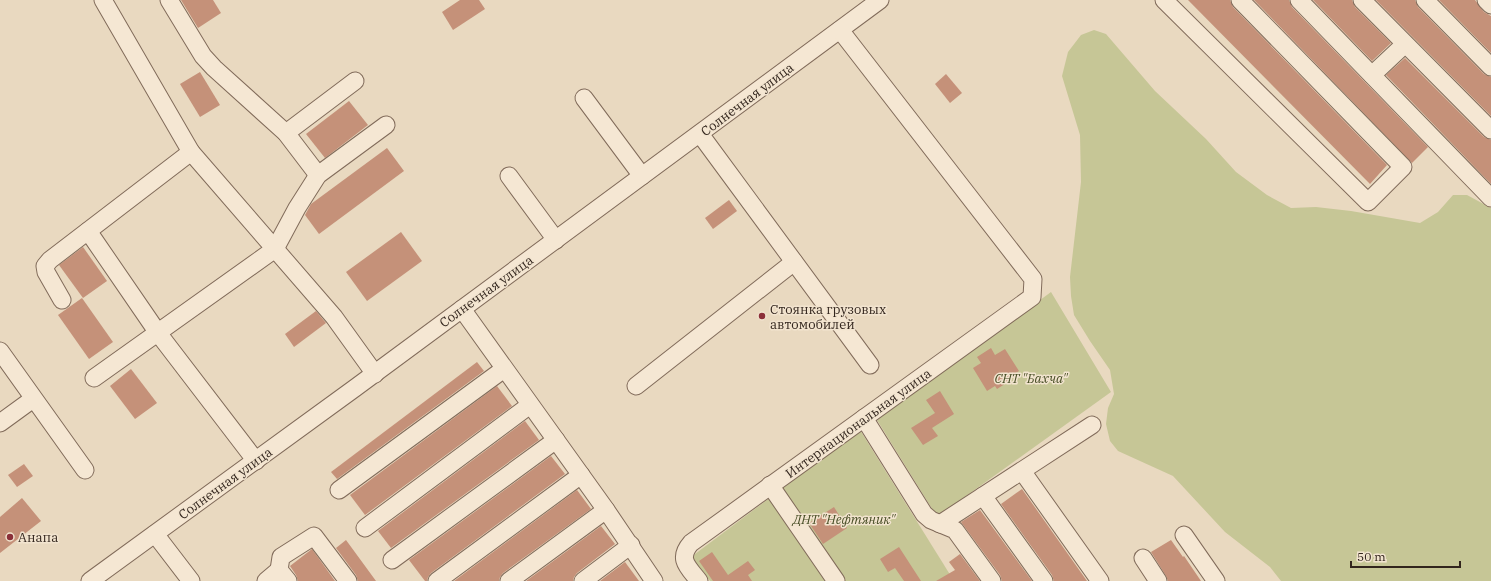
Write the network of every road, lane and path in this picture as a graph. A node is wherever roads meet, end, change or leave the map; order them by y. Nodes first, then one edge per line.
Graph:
1 (103, 0) edge
2 (169, 0) edge
3 (880, 0) edge
4 (1164, 0) edge
5 (1240, 0) edge
6 (1299, 0) edge
7 (1362, 0) edge
8 (1425, 0) edge
9 (1486, 0) edge
10 (1491, 5) edge
11 (840, 30) junction
12 (1405, 44) junction
13 (1491, 67) edge
14 (1372, 75) junction
15 (355, 82) dead end
16 (584, 98) dead end
17 (386, 125) dead end
18 (1491, 130) edge
19 (286, 133) junction
20 (700, 134) junction
21 (191, 152) junction
22 (318, 175) junction
23 (509, 176) dead end
24 (642, 176) junction
25 (1491, 198) edge
26 (88, 231) junction
27 (556, 240) junction
28 (275, 249) junction
29 (794, 262) junction
30 (62, 300) dead end
31 (462, 309) junction
32 (158, 333) junction
33 (0, 351) edge
34 (870, 365) dead end
35 (504, 368) junction
36 (375, 374) junction
37 (94, 378) dead end
38 (636, 386) dead end
39 (33, 398) junction
40 (530, 405) junction
41 (864, 418) junction
42 (0, 424) edge
43 (1092, 425) dead end
44 (556, 440) junction
45 (256, 461) junction
46 (85, 470) dead end
47 (1022, 471) junction
48 (581, 475) junction
49 (770, 485) junction
50 (339, 490) dead end
51 (983, 496) junction
52 (606, 510) junction
53 (940, 524) junction
54 (365, 528) dead end
55 (155, 534) junction
56 (1184, 535) dead end
57 (631, 545) junction
58 (1143, 558) dead end
59 (392, 560) dead end
60 (284, 575) edge
61 (90, 581) edge
62 (191, 581) edge
63 (266, 581) edge
64 (348, 581) edge
65 (437, 581) edge
66 (509, 581) edge
67 (583, 581) edge
68 (654, 581) edge
69 (699, 581) edge
70 (836, 581) edge
71 (992, 581) edge
72 (1044, 581) edge
73 (1100, 581) edge
74 (1158, 581) edge
75 (1216, 581) edge

1 - 21 street
2 - 19 street
3 - 11 street, Солнечная улица
4 - 5 street
6 - 14 street
7 - 12 street
8 - 13 street
9 - 10 street
11 - 20 street, Солнечная улица
11 - 41 street, Интернациональная улица
12 - 14 street
12 - 18 street
14 - 25 street
15 - 19 street
16 - 24 street
17 - 22 street
19 - 22 street
20 - 24 street, Солнечная улица
20 - 29 street
21 - 26 street
21 - 28 street
22 - 28 street
23 - 27 street
24 - 27 street, Солнечная улица
26 - 30 street
26 - 32 street
27 - 31 street, Солнечная улица
28 - 32 street
28 - 36 street
29 - 34 street
29 - 38 street
31 - 35 street
31 - 36 street, Солнечная улица
32 - 37 street
32 - 45 street
33 - 39 street
35 - 40 street
35 - 50 street
36 - 45 street, Солнечная улица
39 - 42 street
39 - 46 street
40 - 44 street
40 - 54 street
41 - 49 street, Интернациональная улица
41 - 53 street
43 - 47 street
44 - 48 street
44 - 59 street
45 - 55 street, Солнечная улица
47 - 51 street
47 - 73 street
48 - 52 street
48 - 65 street
49 - 69 street, Интернациональная улица
49 - 70 street
51 - 53 street
51 - 72 street
52 - 57 street
52 - 66 street
53 - 71 street
55 - 61 street, Солнечная улица
55 - 62 street
56 - 75 street
57 - 67 street
57 - 68 street
58 - 74 street
60 - 63 street
60 - 64 street

